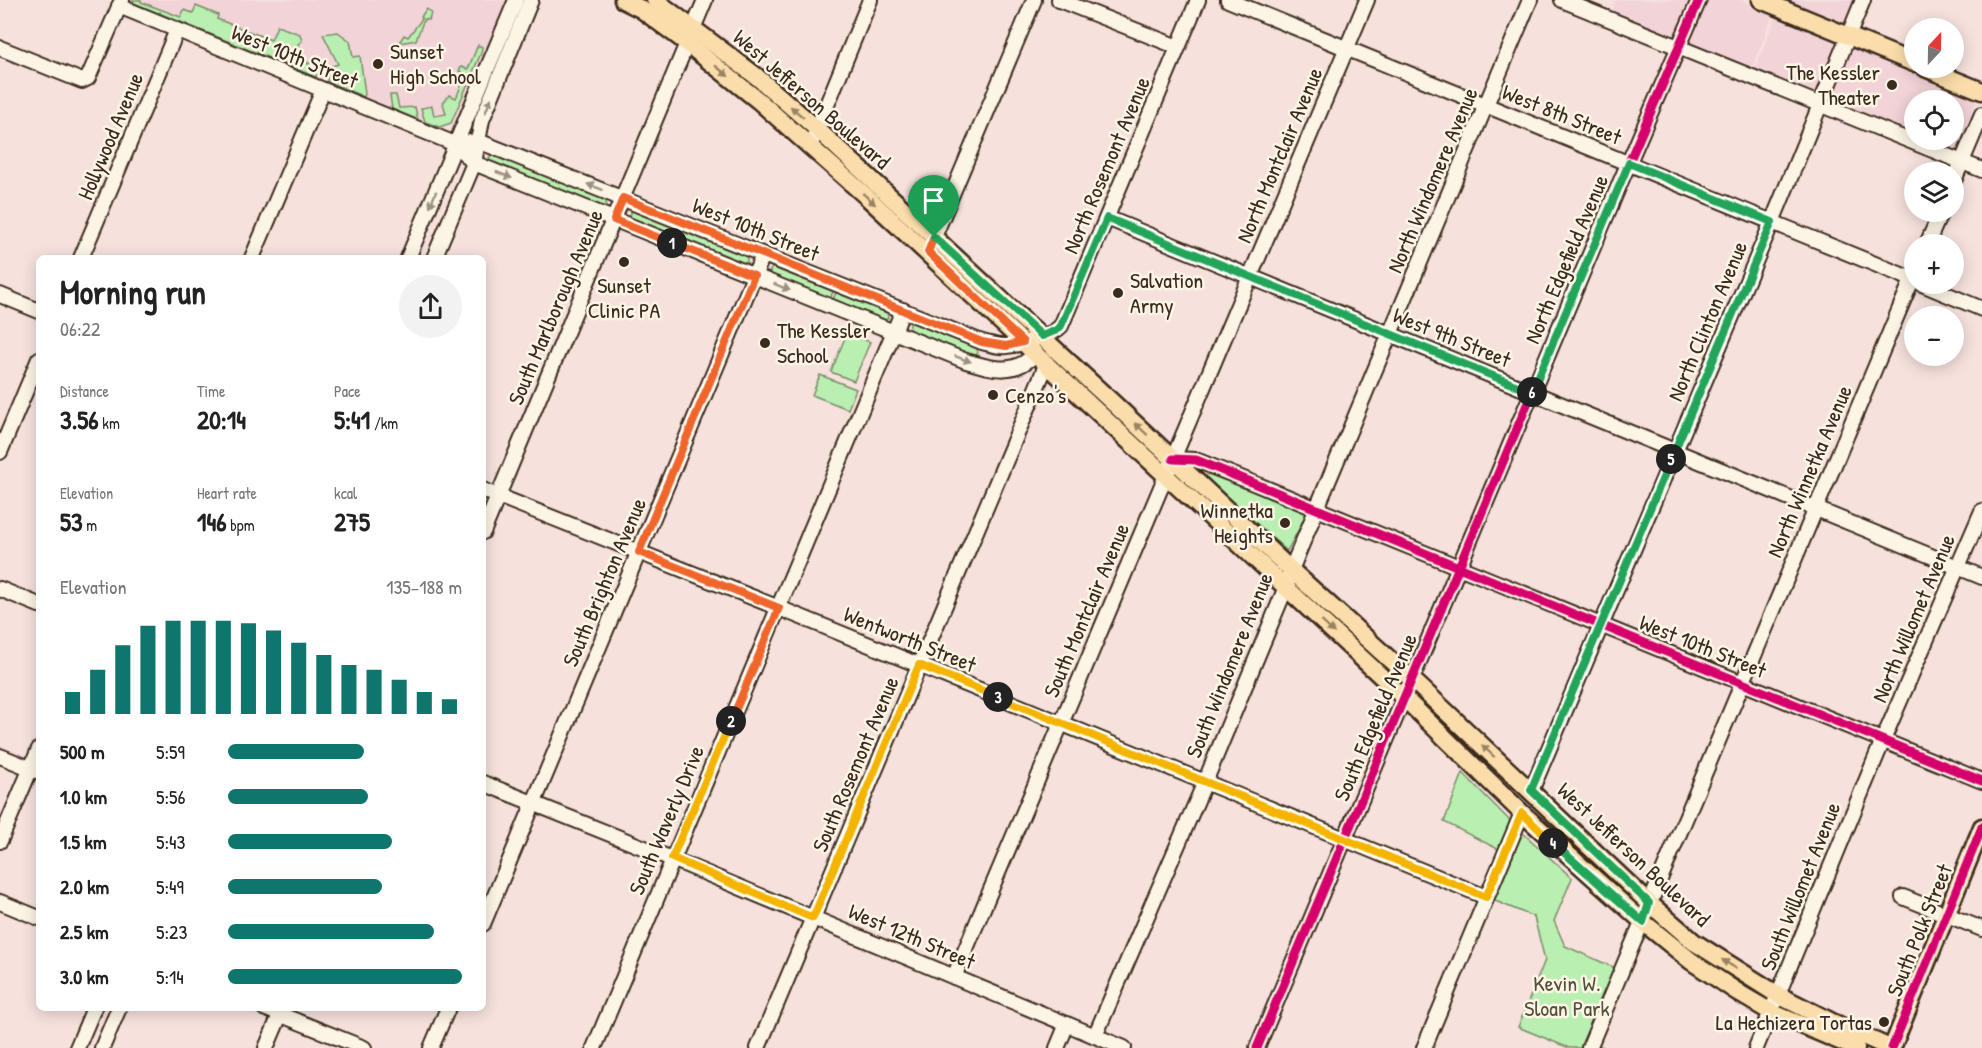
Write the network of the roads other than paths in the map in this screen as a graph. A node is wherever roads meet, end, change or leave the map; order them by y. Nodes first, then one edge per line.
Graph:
1 (516, 0) edge
2 (531, 0) edge
3 (623, 0) edge
4 (655, 0) edge
5 (705, 0) edge
6 (870, 0) edge
7 (1034, 0) edge
8 (1059, 0) edge
9 (1198, 0) edge
10 (1228, 0) edge
11 (1367, 0) edge
12 (1530, 0) edge
13 (1562, 0) edge
14 (1699, 0) edge
15 (1761, 0) edge
16 (1863, 0) edge
17 (120, 3) edge
18 (177, 30) junction
19 (690, 36) junction
20 (1848, 36) junction
21 (1178, 47) junction
22 (0, 48) edge
23 (1346, 48) junction
24 (1679, 48) junction
25 (1904, 59) edge
26 (1950, 78) edge
27 (323, 90) junction
28 (1982, 91) edge
29 (1486, 105) junction
30 (1819, 105) junction
31 (1982, 114) edge
32 (817, 129) junction
33 (478, 141) junction
34 (455, 144) junction
35 (810, 146) junction
36 (1962, 162) joint
37 (474, 163) junction
38 (1629, 163) junction
39 (1964, 163) edge
40 (1982, 170) edge
41 (623, 198) junction
42 (1107, 218) junction
43 (614, 220) junction
44 (1772, 222) junction
45 (931, 244) junction
46 (82, 255) edge
47 (253, 255) edge
48 (409, 255) edge
49 (435, 255) edge
50 (763, 255) junction
51 (1904, 275) edge
52 (754, 276) junction
53 (1250, 277) junction
54 (1910, 294) edge
55 (1948, 294) edge
56 (0, 295) edge
57 (36, 309) edge
58 (1982, 309) edge
59 (903, 310) junction
60 (895, 332) junction
61 (1391, 335) junction
62 (1042, 336) junction
63 (1023, 342) junction
64 (1042, 358) junction
65 (36, 366) edge
66 (1533, 392) junction
67 (1675, 450) junction
68 (0, 452) edge
69 (1173, 459) junction
70 (1166, 476) junction
71 (486, 491) edge
72 (498, 496) junction
73 (1317, 508) junction
74 (1816, 509) junction
75 (1982, 511) edge
76 (486, 525) edge
77 (639, 552) junction
78 (1458, 567) junction
79 (1959, 567) junction
80 (1291, 570) junction
81 (1982, 577) edge
82 (1286, 587) junction
83 (0, 589) edge
84 (36, 604) edge
85 (779, 608) junction
86 (1600, 625) junction
87 (919, 665) junction
88 (1412, 680) junction
89 (1742, 682) junction
90 (1404, 698) junction
91 (1061, 723) junction
92 (1883, 740) junction
93 (0, 756) edge
94 (1470, 762) junction
95 (35, 770) edge
96 (1982, 781) edge
97 (1204, 782) junction
98 (486, 784) edge
99 (1531, 790) junction
100 (534, 803) junction
101 (1522, 813) junction
102 (1982, 827) edge
103 (1344, 839) junction
104 (0, 841) edge
105 (672, 858) junction
106 (1486, 897) junction
107 (1903, 897) dead end
108 (0, 902) edge
109 (1649, 903) junction
110 (1947, 914) junction
111 (36, 917) edge
112 (486, 917) edge
113 (813, 918) junction
114 (1643, 922) junction
115 (1982, 929) edge
116 (954, 977) junction
117 (1778, 995) junction
118 (93, 1011) edge
119 (118, 1011) edge
120 (282, 1011) edge
121 (447, 1011) edge
122 (1771, 1012) junction
123 (1067, 1024) junction
124 (1095, 1036) junction
125 (77, 1048) edge
126 (102, 1048) edge
127 (266, 1048) edge
128 (364, 1048) edge
129 (430, 1048) edge
130 (594, 1048) edge
131 (758, 1048) edge
132 (1057, 1048) edge
133 (1124, 1048) edge
134 (1257, 1048) edge
135 (1424, 1048) edge
136 (1589, 1048) edge
137 (1756, 1048) edge
138 (1856, 1048) edge
139 (1891, 1048) edge

1 - 34 street
33 -> 2 street
3 - 19 main road, West Jefferson Boulevard
4 - 19 main road, West Jefferson Boulevard
5 - 19 street, South Marlborough Avenue
6 - 32 street
7 - 45 street
8 - 21 street
9 - 21 street, North Rosemont Avenue
10 - 23 street, West 8th Street
11 - 23 street, North Montclair Avenue
12 - 29 street, North Windomere Avenue
13 - 24 street
14 - 24 street, North Edgefield Avenue
15 - 20 main road
16 - 20 street, North Clinton Avenue
17 - 18 street, West 10th Street
17 - 22 street
18 - 27 street, West 10th Street
18 - 46 street, Hollywood Avenue
32 -> 19 main road, West Jefferson Boulevard
19 -> 35 main road, West Jefferson Boulevard
19 - 41 street, South Marlborough Avenue
20 - 25 main road
20 - 30 street, North Clinton Avenue
21 - 42 street, North Rosemont Avenue
23 - 29 street, West 8th Street
23 - 53 street, North Montclair Avenue
24 - 30 street
24 - 38 street, North Edgefield Avenue
26 - 28 main road
27 - 34 street, West 10th Street
27 - 47 street
29 - 38 street, West 8th Street
29 - 61 street, North Windomere Avenue
30 - 36 street
30 - 44 street, North Clinton Avenue
31 - 36 street
32 - 35 street
32 - 45 main road, West Jefferson Boulevard
33 - 34 street, West 10th Street
33 - 37 street
41 -> 33 street, West 10th Street
34 - 37 street, West 10th Street
34 -> 48 street
35 -> 45 main road, West Jefferson Boulevard
37 -> 43 street, West 10th Street
37 - 49 street
38 - 44 street, West 8th Street
38 - 66 street, North Edgefield Avenue
39 - 40 street
41 - 43 street, South Marlborough Avenue
41 - 50 street, West 10th Street
42 - 53 street, West 9th Street
42 - 62 street, North Rosemont Avenue
43 - 52 street, West 10th Street
43 - 72 street, South Marlborough Avenue
44 - 51 street, West 8th Street
44 - 67 street, North Clinton Avenue
45 - 62 main road, West Jefferson Boulevard
45 - 63 main road, West Jefferson Boulevard
50 - 52 street, South Brighton Avenue
50 - 59 street, West 10th Street
52 -> 60 street, West 10th Street
52 - 77 street, South Brighton Avenue
53 - 61 street, West 9th Street
53 - 69 street, North Montclair Avenue
54 - 74 street, North Winnetka Avenue
55 - 58 street, West 8th Street
56 - 57 street
59 - 60 street, South Waverly Drive
59 - 63 street, West 10th Street
60 -> 64 street, West 10th Street
60 - 85 street, South Waverly Drive
61 - 66 street, West 9th Street
61 - 73 street, North Windomere Avenue
62 - 63 street, West 10th Street
69 -> 62 main road, West Jefferson Boulevard
63 - 64 main road, West Jefferson Boulevard
64 - 70 main road, West Jefferson Boulevard
64 - 87 street, South Rosemont Avenue
65 - 68 street
66 - 67 street, West 9th Street
66 - 78 street, North Edgefield Avenue
67 - 74 street, West 9th Street
67 - 86 street, North Clinton Avenue
69 - 70 street, South Montclair Avenue
69 - 73 street, West 10th Street
69 - 80 main road, West Jefferson Boulevard
70 - 82 main road, West Jefferson Boulevard
70 - 91 street, South Montclair Avenue
71 - 72 street, Wentworth Street
72 - 76 street, South Marlborough Avenue
72 - 77 street, Wentworth Street
73 - 78 street, West 10th Street
73 - 80 street, South Windomere Avenue
74 - 79 street, West 9th Street
74 - 89 street, North Winnetka Avenue
75 - 79 street, North Willomet Avenue
77 - 85 street, Wentworth Street
77 - 100 street, South Brighton Avenue
78 - 86 street, West 10th Street
78 - 88 street, South Edgefield Avenue
79 - 81 street, West 9th Street
79 - 92 street, North Willomet Avenue
80 - 82 street, South Windomere Avenue
80 - 88 main road, West Jefferson Boulevard
82 -> 90 main road, West Jefferson Boulevard
82 - 97 street, South Windomere Avenue
83 - 84 street
85 - 87 street, Wentworth Street
85 - 105 street, South Waverly Drive
86 - 89 street, West 10th Street
86 - 99 street, North Clinton Avenue
87 - 91 street, Wentworth Street
87 - 113 street, South Rosemont Avenue
88 - 90 street, South Edgefield Avenue
99 -> 88 main road, West Jefferson Boulevard
89 - 92 street, West 10th Street
89 - 109 street, North Winnetka Avenue
90 - 94 main road, West Jefferson Boulevard
90 - 103 street, South Edgefield Avenue
91 - 97 street, Wentworth Street
91 - 116 street, South Montclair Avenue
92 - 96 street, West 10th Street
92 - 117 street, South Willomet Avenue
93 - 95 street
94 - 99 main road
94 - 101 main road, West Jefferson Boulevard
95 - 104 street
97 - 103 street, Wentworth Street
97 - 124 street, South Windomere Avenue
98 - 100 street, West 12th Street
99 - 109 main road, West Jefferson Boulevard
100 - 105 street, West 12th Street
100 - 112 street, South Brighton Avenue
101 - 106 street
101 - 114 main road, West Jefferson Boulevard
102 - 110 main road, South Polk Street
103 - 106 street, Wentworth Street
103 - 134 street, South Edgefield Avenue
105 - 113 street, West 12th Street
105 - 130 street, South Waverly Drive
106 - 135 street
107 - 110 street
108 - 111 street
109 - 114 street, North Winnetka Avenue
117 -> 109 main road, West Jefferson Boulevard
110 - 115 street
110 - 139 main road, South Polk Street
113 - 116 street, West 12th Street
113 - 131 street, South Rosemont Avenue
114 - 122 main road, West Jefferson Boulevard
114 - 136 street, North Winnetka Avenue
116 - 123 street, West 12th Street
117 - 122 street, South Willomet Avenue
117 - 139 main road, West Jefferson Boulevard
118 - 125 street
119 - 126 street
120 - 127 street
120 - 128 street
121 - 129 street
122 - 137 street, South Willomet Avenue
122 - 138 main road, West Jefferson Boulevard
123 - 124 street, West 12th Street
123 - 132 street
124 - 133 street, West 12th Street

